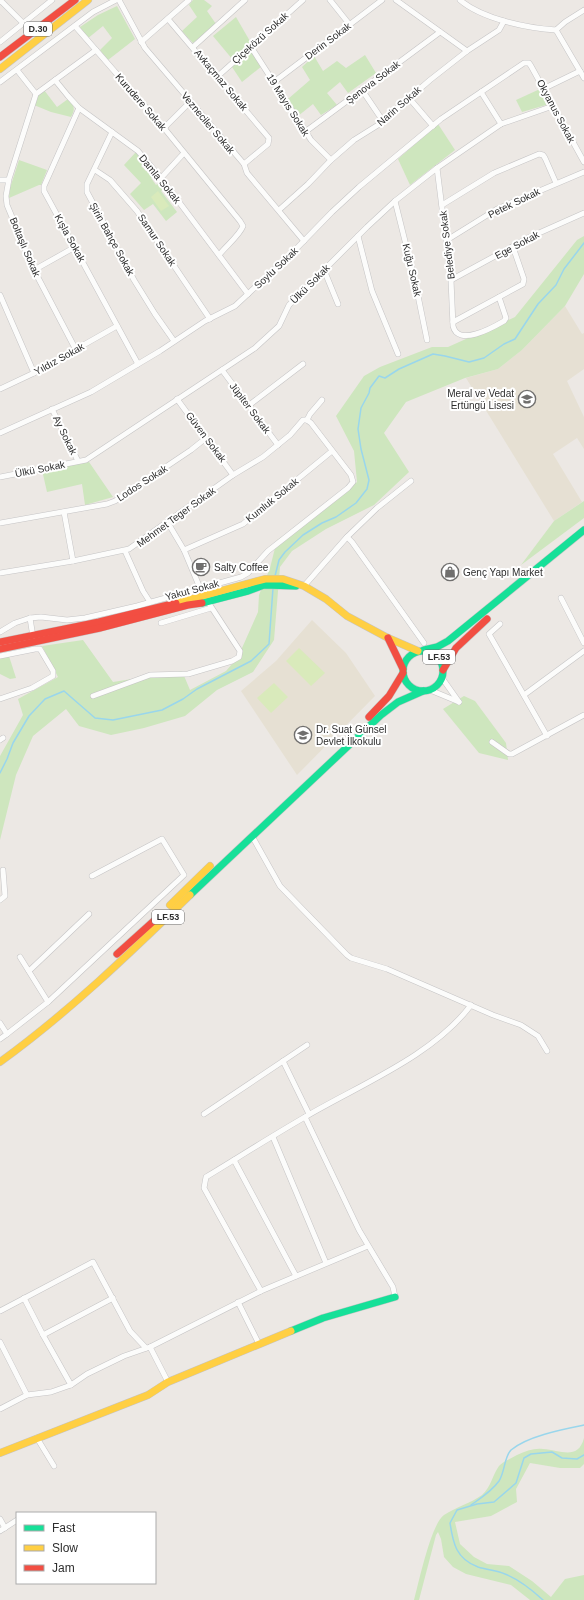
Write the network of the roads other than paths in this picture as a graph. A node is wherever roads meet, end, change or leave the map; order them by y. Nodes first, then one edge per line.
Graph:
1 (0, 0) edge
2 (52, 0) edge
3 (75, 0) edge
4 (88, 0) edge
5 (117, 0) edge
6 (189, 0) edge
7 (245, 0) edge
8 (303, 0) edge
9 (330, 0) edge
10 (382, 0) edge
11 (396, 0) edge
12 (460, 0) edge
13 (584, 10) edge
14 (168, 19) junction
15 (504, 21) junction
16 (23, 23) junction
17 (350, 25) junction
18 (75, 26) junction
19 (556, 30) junction
20 (440, 32) junction
21 (0, 42) edge
22 (141, 42) junction
23 (193, 47) junction
24 (250, 47) junction
25 (96, 50) junction
26 (467, 51) junction
27 (0, 57) edge
28 (526, 63) joint
29 (0, 69) edge
30 (17, 70) junction
31 (580, 71) junction
32 (218, 76) junction
33 (584, 78) edge
34 (55, 80) junction
35 (0, 82) edge
36 (274, 82) junction
37 (545, 88) junction
38 (362, 90) junction
39 (481, 92) junction
40 (36, 94) junction
41 (409, 98) junction
42 (190, 102) junction
43 (553, 106) junction
44 (79, 108) junction
45 (383, 121) junction
46 (501, 124) junction
47 (433, 126) junction
48 (164, 128) junction
49 (112, 132) junction
50 (305, 132) junction
51 (184, 153) junction
52 (330, 160) junction
53 (584, 162) edge
54 (244, 164) junction
55 (436, 168) junction
56 (95, 170) junction
57 (584, 172) edge
58 (161, 178) junction
59 (0, 180) edge
60 (8, 180) junction
61 (556, 183) junction
62 (395, 200) junction
63 (442, 205) junction
64 (279, 210) junction
65 (584, 213) edge
66 (358, 236) junction
67 (447, 240) junction
68 (304, 241) junction
69 (75, 247) junction
70 (513, 247) junction
71 (219, 255) junction
72 (34, 270) junction
73 (324, 270) junction
74 (451, 280) junction
75 (248, 294) junction
76 (0, 295) edge
77 (499, 297) junction
78 (338, 304) dead end
79 (210, 319) junction
80 (453, 322) junction
81 (117, 326) junction
82 (427, 340) dead end
83 (174, 341) junction
84 (76, 350) junction
85 (398, 354) dead end
86 (138, 364) junction
87 (302, 364) dead end
88 (222, 370) junction
89 (34, 373) junction
90 (0, 389) edge
91 (178, 399) junction
92 (322, 400) dead end
93 (248, 406) junction
94 (52, 409) junction
95 (307, 420) junction
96 (0, 433) edge
97 (206, 438) junction
98 (278, 445) junction
99 (332, 451) junction
100 (78, 461) junction
101 (233, 475) junction
102 (0, 477) edge
103 (411, 481) dead end
104 (64, 512) junction
105 (0, 523) edge
106 (168, 523) junction
107 (584, 530) edge
108 (347, 537) junction
109 (584, 539) edge
110 (184, 550) junction
111 (125, 551) junction
112 (73, 561) junction
113 (0, 573) edge
114 (265, 582) junction
115 (304, 586) junction
116 (200, 588) junction
117 (561, 598) dead end
118 (150, 602) junction
119 (210, 605) junction
120 (30, 618) junction
121 (161, 623) dead end
122 (500, 624) dead end
123 (0, 632) edge
124 (33, 638) junction
125 (388, 638) junction
126 (0, 642) edge
127 (584, 643) edge
128 (422, 648) junction
129 (0, 649) edge
130 (584, 651) edge
131 (0, 656) edge
132 (443, 670) junction
133 (403, 671) junction
134 (442, 678) junction
135 (426, 690) junction
136 (524, 695) junction
137 (93, 696) dead end
138 (0, 699) edge
139 (584, 715) edge
140 (547, 736) junction
141 (492, 742) dead end
142 (252, 836) junction
143 (3, 870) dead end
144 (92, 876) dead end
145 (0, 900) edge
146 (89, 914) dead end
147 (20, 957) dead end
148 (29, 971) junction
149 (48, 1002) junction
150 (471, 1005) junction
151 (0, 1023) edge
152 (7, 1034) junction
153 (0, 1039) edge
154 (307, 1045) dead end
155 (547, 1051) dead end
156 (0, 1055) edge
157 (283, 1061) junction
158 (0, 1062) edge
159 (204, 1114) dead end
160 (307, 1116) junction
161 (273, 1137) junction
162 (234, 1160) junction
163 (368, 1246) junction
164 (326, 1263) junction
165 (296, 1276) junction
166 (261, 1291) junction
167 (395, 1297) joint
168 (24, 1298) junction
169 (113, 1298) junction
170 (238, 1302) junction
171 (0, 1311) edge
172 (43, 1335) junction
173 (0, 1342) edge
174 (259, 1344) junction
175 (148, 1348) junction
176 (168, 1382) junction
177 (71, 1385) junction
178 (27, 1395) junction
179 (0, 1408) edge
180 (37, 1438) junction
181 (0, 1453) edge
182 (54, 1466) dead end
183 (0, 1519) edge
184 (16, 1521) edge
185 (5, 1528) junction
186 (0, 1531) edge

1 - 16 street
2 - 16 street
3 - 27 main road, D.30
4 - 29 main road, D.30
5 - 18 street
5 - 22 street, Vezneciler Sokak
6 - 14 street
7 - 23 street
8 - 24 street, Çiçeközü Sokak
9 - 17 street
10 - 17 street, Derin Sokak
11 - 20 street
12 - 15 street
13 - 19 street
14 - 22 street
14 - 23 street, Avkaçmaz Sokak
15 - 19 street
15 - 26 street, Narin Sokak
16 - 21 street
17 - 36 street, Derin Sokak
18 - 25 street, Kurudere Sokak
18 - 30 street
19 - 31 street
20 - 26 street
20 - 38 street, Şenova Sokak
22 - 42 street, Vezneciler Sokak
23 - 32 street, Avkaçmaz Sokak
24 - 32 street, Çiçeközü Sokak
24 - 36 street, 19 Mayıs Sokak
25 - 34 street
25 - 48 street, Kurudere Sokak
26 - 41 street, Narin Sokak
28 - 37 street, Okyanus Sokak
28 - 39 street, Soylu Sokak
30 - 35 street
30 - 40 street
31 - 33 street
31 - 37 street
32 - 54 street, Avkaçmaz Sokak
34 - 40 street
34 - 44 street, Damla Sokak
36 - 50 street, 19 Mayıs Sokak
37 - 43 street, Okyanus Sokak
38 - 45 street
38 - 50 street, Şenova Sokak
39 - 46 street
39 - 47 street, Soylu Sokak
40 - 60 street, Boltaşlı Sokak
41 - 45 street, Narin Sokak
41 - 47 street
42 - 48 street
42 - 54 street, Vezneciler Sokak
43 - 46 street, Ülkü Sokak
43 - 53 street, Okyanus Sokak
44 - 49 street, Damla Sokak
44 - 69 street, Kışla Sokak
45 - 52 street, Narin Sokak
46 - 55 street, Ülkü Sokak
47 - 68 street, Soylu Sokak
48 - 51 street, Kurudere Sokak
49 - 56 street, Şirin Bahçe Sokak
49 - 58 street, Damla Sokak
50 - 52 street, 19 Mayıs Sokak
51 - 58 street
51 - 71 street, Kurudere Sokak
52 - 64 street, Narin Sokak
54 - 64 street, Vezneciler Sokak
55 - 62 street, Ülkü Sokak
55 - 63 street, Belediye Sokak
56 - 79 street, Samur Sokak
56 - 83 street, Şirin Bahçe Sokak
57 - 61 street, Petek Sokak
58 - 71 street, Damla Sokak
59 - 60 street
60 - 72 street, Boltaşlı Sokak
61 - 63 street
61 - 67 street, Petek Sokak
62 - 66 street, Ülkü Sokak
62 - 82 street, Kuğu Sokak
63 - 67 street, Belediye Sokak
64 - 68 street, Vezneciler Sokak
65 - 70 street, Ege Sokak
66 - 73 street, Ülkü Sokak
66 - 85 street
67 - 74 street, Belediye Sokak
68 - 75 street, Soylu Sokak
69 - 72 street
69 - 81 street, Kışla Sokak
70 - 74 street, Ege Sokak
70 - 77 street
71 - 75 street, Damla Sokak
72 - 84 street, Boltaşlı Sokak
73 - 78 street
73 - 88 street, Ülkü Sokak
74 - 80 street, Belediye Sokak
75 - 79 street, Soylu Sokak
76 - 89 street
77 - 80 street
77 - 80 street
79 - 83 street, Soylu Sokak
81 - 84 street, Yıldız Sokak
81 - 86 street, Kışla Sokak
83 - 86 street, Soylu Sokak
84 - 89 street, Yıldız Sokak
86 - 94 street, Soylu Sokak
87 - 93 street
88 - 91 street, Ülkü Sokak
88 - 93 street, Jüpiter Sokak
89 - 90 street, Yıldız Sokak
91 - 97 street, Güven Sokak
91 - 100 street, Ülkü Sokak
92 - 95 street, Mehmet Teger Sokak
93 - 98 street, Jüpiter Sokak
94 - 96 street, Soylu Sokak
94 - 100 street, Ay Sokak
95 - 98 street, Mehmet Teger Sokak
95 - 99 street
97 - 101 street, Güven Sokak
97 - 104 street, Lodos Sokak
98 - 101 street, Mehmet Teger Sokak
99 - 110 street, Kumluk Sokak
99 - 116 street, Yakut Sokak
100 - 102 street, Ülkü Sokak
101 - 106 street, Mehmet Teger Sokak
103 - 108 street
104 - 105 street, Lodos Sokak
104 - 112 street
106 - 110 street
106 - 111 street, Mehmet Teger Sokak
107 - 128 main road, LF.53
108 - 115 street
108 - 128 street
109 - 132 main road, LF.53
110 - 116 street
111 - 112 street, Mehmet Teger Sokak
111 - 118 street
112 - 113 street, Mehmet Teger Sokak
114 - 115 main road
114 - 119 main road
114 - 124 main road
115 - 125 main road
116 - 118 street, Yakut Sokak
117 - 127 street
118 - 120 street, Yakut Sokak
119 - 121 street
119 - 124 main road
119 - 137 street
120 - 123 street, Yakut Sokak
120 - 124 street
122 - 136 street
124 - 126 main road
124 - 129 main road
125 - 128 main road
125 - 133 main road
128 - 132 main road, LF.53
128 - 133 main road, LF.53
130 - 136 street
131 - 138 street
132 - 134 main road, LF.53
133 - 135 main road
133 - 156 main road, LF.53
134 - 135 main road, LF.53
134 - 135 street
135 - 142 main road, LF.53
136 - 140 street
139 - 140 street
140 - 141 street
142 - 150 street
142 - 158 main road, LF.53
143 - 145 street
144 - 149 street
146 - 148 street
147 - 148 street
148 - 149 street
149 - 152 street
150 - 155 street
150 - 160 street
151 - 152 street
152 - 153 street
154 - 157 street
157 - 159 street
157 - 160 street
160 - 161 street
160 - 163 street
161 - 162 street
161 - 164 street
162 - 165 street
162 - 166 street
163 - 164 street
163 - 167 street
164 - 165 street
165 - 166 street
166 - 170 street
167 - 174 main road
168 - 169 street
168 - 171 street
168 - 172 street
169 - 172 street
169 - 175 street
170 - 174 street
170 - 175 street
172 - 177 street
173 - 178 street
174 - 176 main road
175 - 176 street
175 - 177 street
176 - 180 main road
177 - 178 street
178 - 179 street
180 - 181 main road
180 - 182 street
183 - 185 street
184 - 185 street
185 - 186 street

